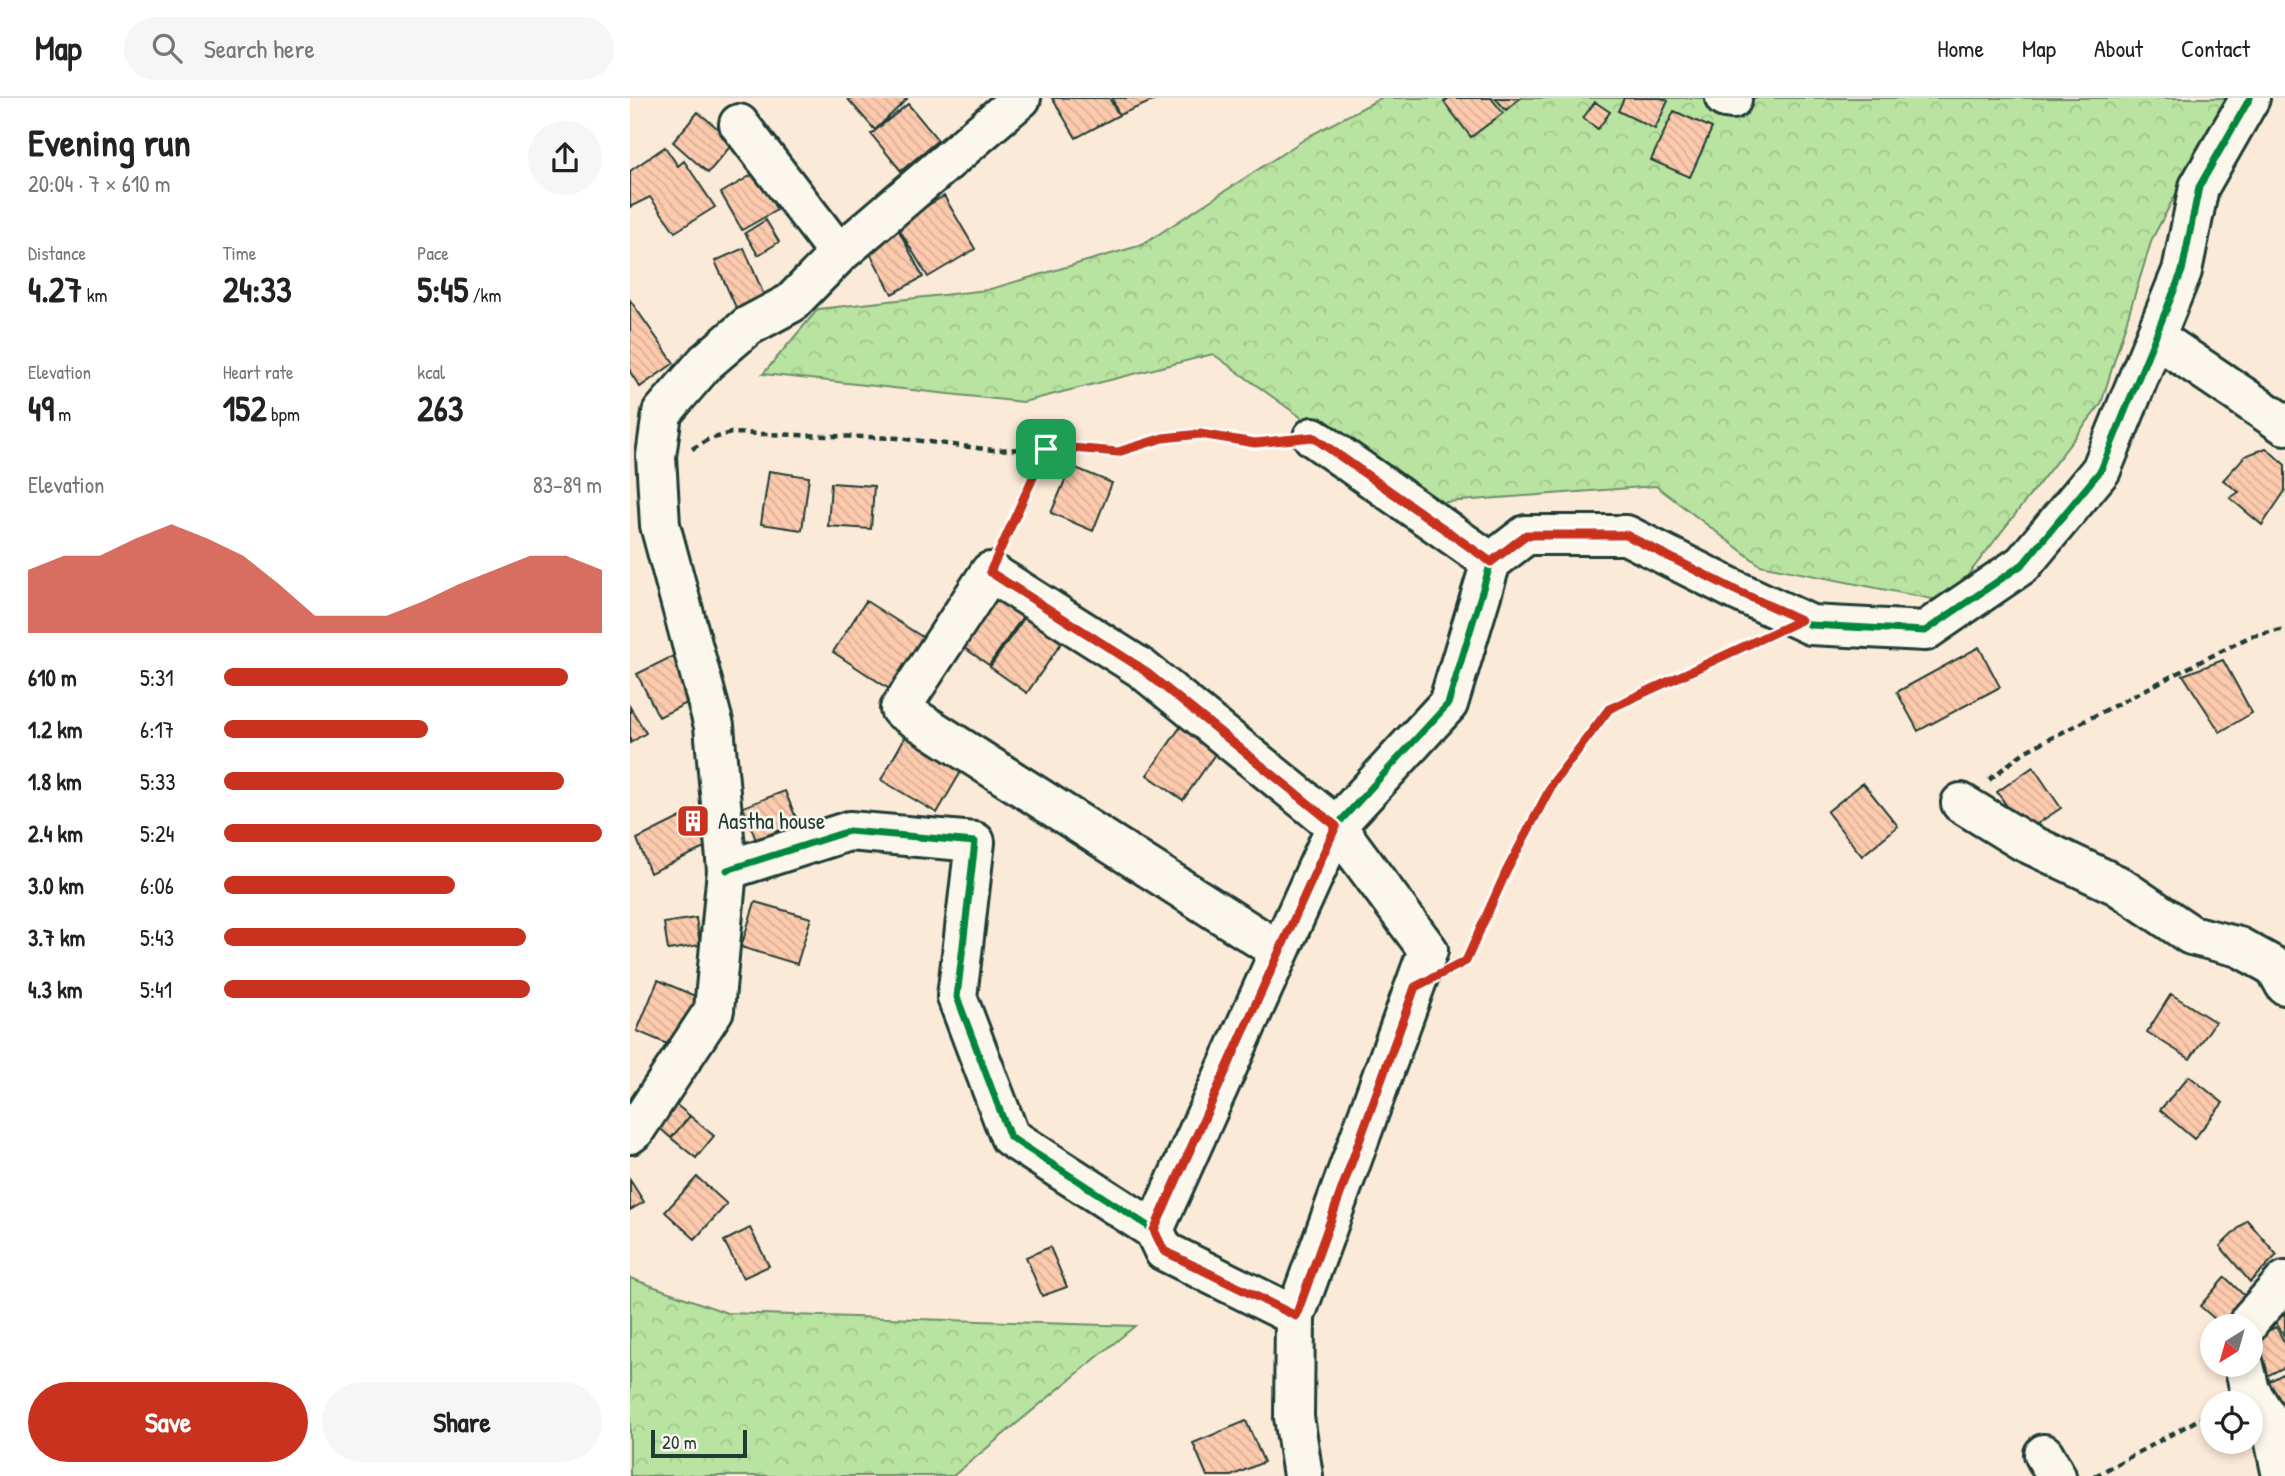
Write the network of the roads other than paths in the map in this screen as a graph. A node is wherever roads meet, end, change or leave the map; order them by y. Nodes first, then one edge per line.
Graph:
1 (1021, 98) edge
2 (2250, 98) edge
3 (739, 124) dead end
4 (839, 254) junction
5 (2155, 337) junction
6 (2285, 425) edge
7 (1313, 437) road end
8 (1491, 562) junction
9 (1961, 803) road end
10 (1336, 826) junction
11 (727, 870) junction
12 (1279, 951) junction
13 (2285, 985) edge
14 (630, 1134) edge
15 (1154, 1230) junction
16 (2285, 1281) edge
17 (2255, 1314) edge
18 (1296, 1316) junction
19 (2247, 1377) edge
20 (1303, 1476) edge
21 (2282, 1476) edge

1 - 4 street
2 - 5 street
3 - 4 street
4 - 11 street
5 - 6 street
5 - 8 street
7 - 8 street
8 - 10 street
9 - 13 street
10 - 12 street
10 - 12 street
10 - 18 street
11 - 14 street
11 - 15 street
12 - 15 street
15 - 18 street
16 - 17 street
18 - 20 street
19 - 21 street

